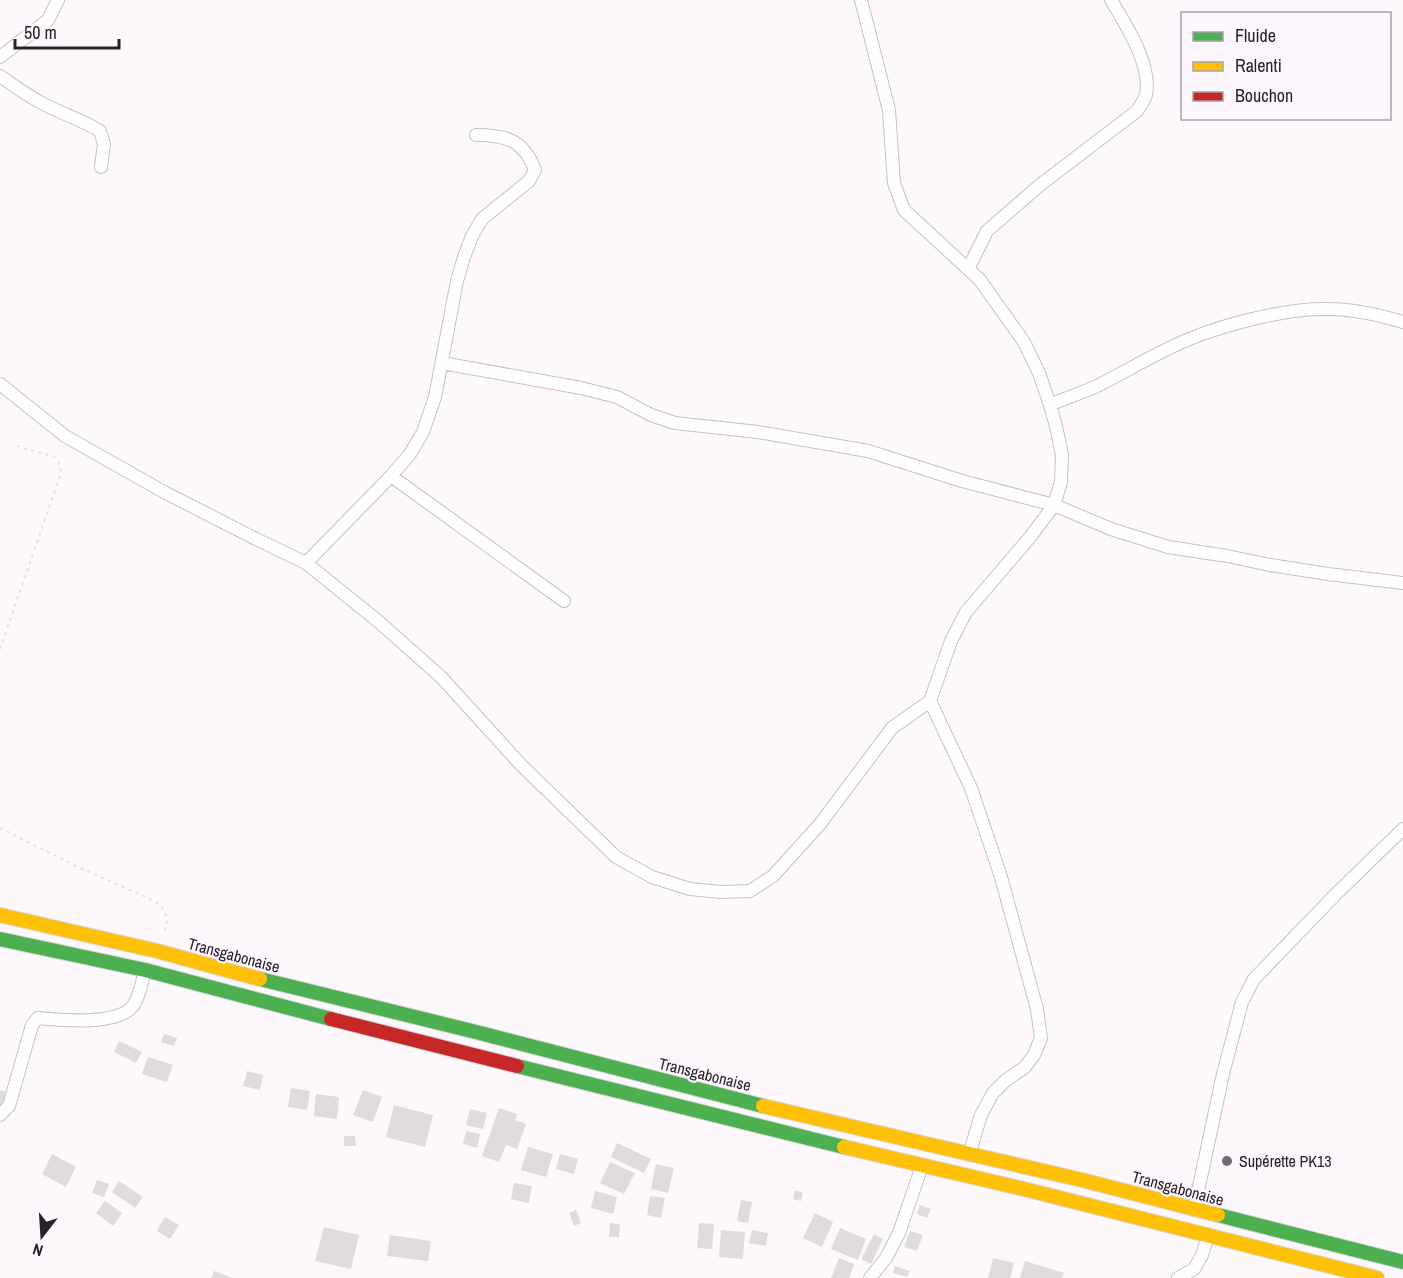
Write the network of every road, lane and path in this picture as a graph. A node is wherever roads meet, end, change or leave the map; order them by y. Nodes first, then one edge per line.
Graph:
1 (58, 0) edge
2 (861, 0) edge
3 (1111, 0) edge
4 (0, 57) edge
5 (0, 76) edge
6 (476, 135) dead end
7 (101, 167) dead end
8 (968, 269) junction
9 (1403, 321) edge
10 (442, 363) junction
11 (0, 384) edge
12 (1050, 405) junction
13 (13, 445) dead end
14 (391, 476) junction
15 (1054, 505) junction
16 (306, 563) junction
17 (1403, 583) edge
18 (564, 601) dead end
19 (0, 649) edge
20 (930, 701) junction
21 (0, 828) edge
22 (1403, 829) edge
23 (0, 915) edge
24 (0, 939) edge
25 (157, 951) junction
26 (145, 970) junction
27 (0, 1115) edge
28 (969, 1155) junction
29 (922, 1166) junction
30 (1194, 1210) junction
31 (1208, 1236) junction
32 (1403, 1262) edge
33 (870, 1278) edge
34 (1178, 1278) edge
35 (1377, 1278) edge

1 - 4 street
2 - 8 street
3 - 8 street
5 - 7 street
6 - 10 street
8 - 12 street
9 - 12 street
10 - 14 street
10 - 15 street
11 - 16 street
12 - 15 street
13 - 19 path
14 - 16 street
14 - 18 street
15 - 17 street
15 - 20 street
16 - 20 street
20 - 28 street
21 - 25 path
22 - 30 street
23 - 25 highway, Transgabonaise
24 - 26 highway
25 - 28 highway, Transgabonaise
26 - 27 street
26 - 29 highway
28 - 30 highway, Transgabonaise
29 - 31 highway
29 - 33 street
30 - 32 highway, Transgabonaise
31 - 34 street
31 - 35 highway

